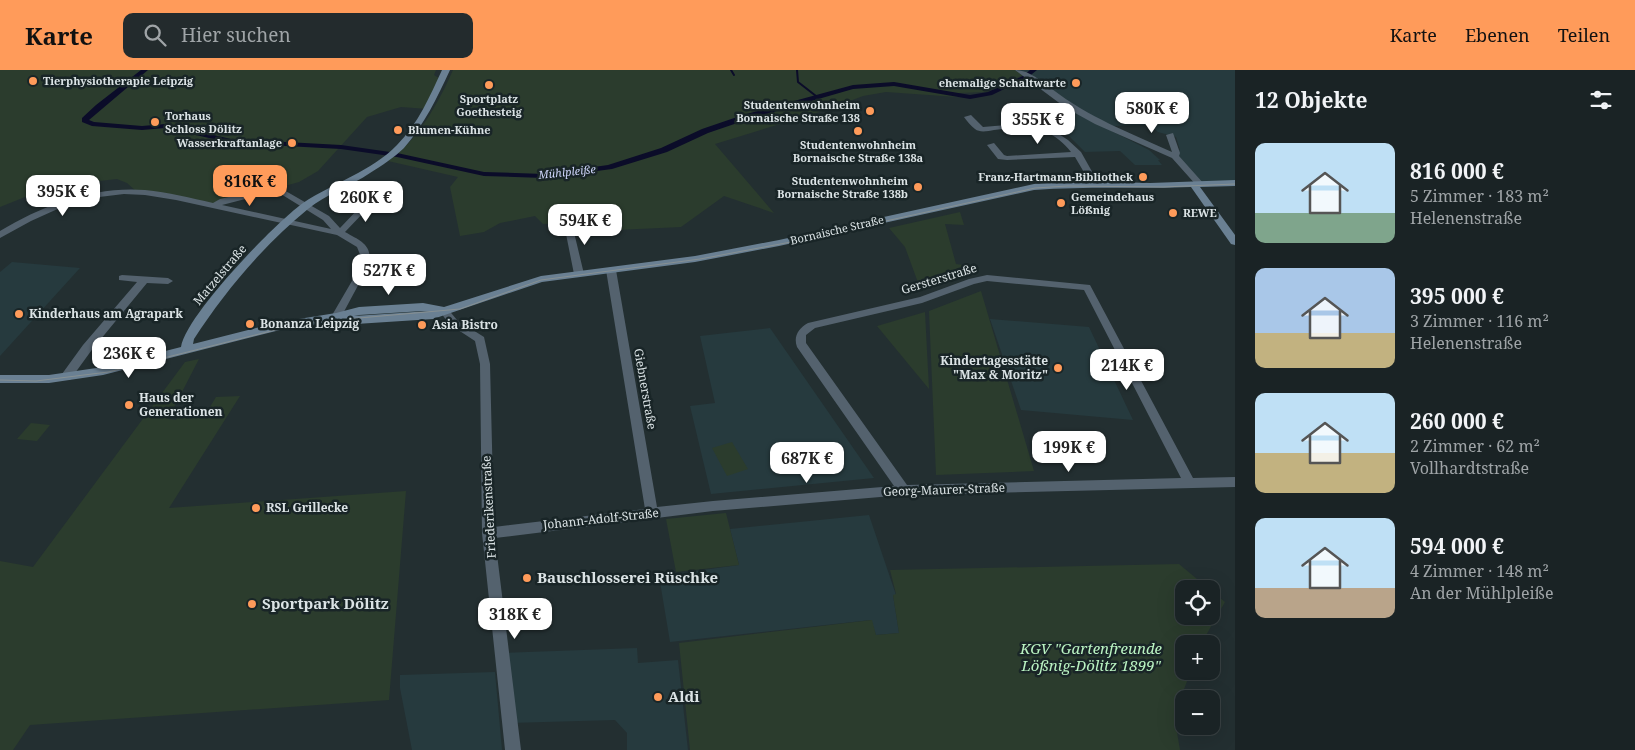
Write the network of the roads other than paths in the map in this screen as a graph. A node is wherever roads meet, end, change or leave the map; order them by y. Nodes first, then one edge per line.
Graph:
1 (446, 70) edge
2 (1021, 71) edge
3 (1012, 107) dead end
4 (968, 117) dead end
5 (1037, 126) junction
6 (1170, 136) dead end
7 (991, 145) dead end
8 (1078, 154) junction
9 (1175, 156) junction
10 (1235, 183) edge
11 (1095, 184) junction
12 (1192, 184) junction
13 (364, 201) dead end
14 (307, 205) junction
15 (214, 206) junction
16 (286, 222) junction
17 (568, 224) dead end
18 (340, 233) junction
19 (0, 236) edge
20 (1235, 242) edge
21 (611, 270) junction
22 (579, 274) junction
23 (122, 278) dead end
24 (144, 280) junction
25 (168, 281) dead end
26 (444, 310) junction
27 (336, 317) junction
28 (186, 351) junction
29 (66, 377) junction
30 (0, 379) edge
31 (1235, 482) edge
32 (1190, 484) junction
33 (904, 490) junction
34 (713, 506) joint
35 (652, 514) junction
36 (488, 533) junction
37 (513, 750) edge

1 - 14 main road, Matzelstraße
2 - 9 street
3 - 5 street
4 - 5 street
5 - 8 street
6 - 9 street
7 - 8 street
8 - 11 street
9 - 12 street
10 - 12 main road, Bornaische Straße
11 - 12 main road, Bornaische Straße
11 - 21 main road, Bornaische Straße
12 - 20 main road
13 - 18 street
14 - 15 street
14 - 16 main road, Matzelstraße
14 - 18 street
15 - 16 street
15 - 19 street
16 - 18 street
16 - 28 main road, Matzelstraße
17 - 22 street
18 - 27 street
21 - 22 main road, Bornaische Straße
21 - 35 street, Giebnerstraße
22 - 26 main road, Bornaische Straße
23 - 24 street
24 - 25 street
24 - 29 street
26 - 27 main road, Bornaische Straße
26 - 36 street, Friederikenstraße
27 - 28 main road, Bornaische Straße
28 - 29 main road, Bornaische Straße
29 - 30 main road, Bornaische Straße
31 - 32 street, Georg-Maurer-Straße
32 - 33 street, Georg-Maurer-Straße
32 - 33 street, Gersterstraße
33 - 34 street, Georg-Maurer-Straße
34 - 35 street, Johann-Adolf-Straße
35 - 36 street, Johann-Adolf-Straße
36 - 37 street, Friederikenstraße

